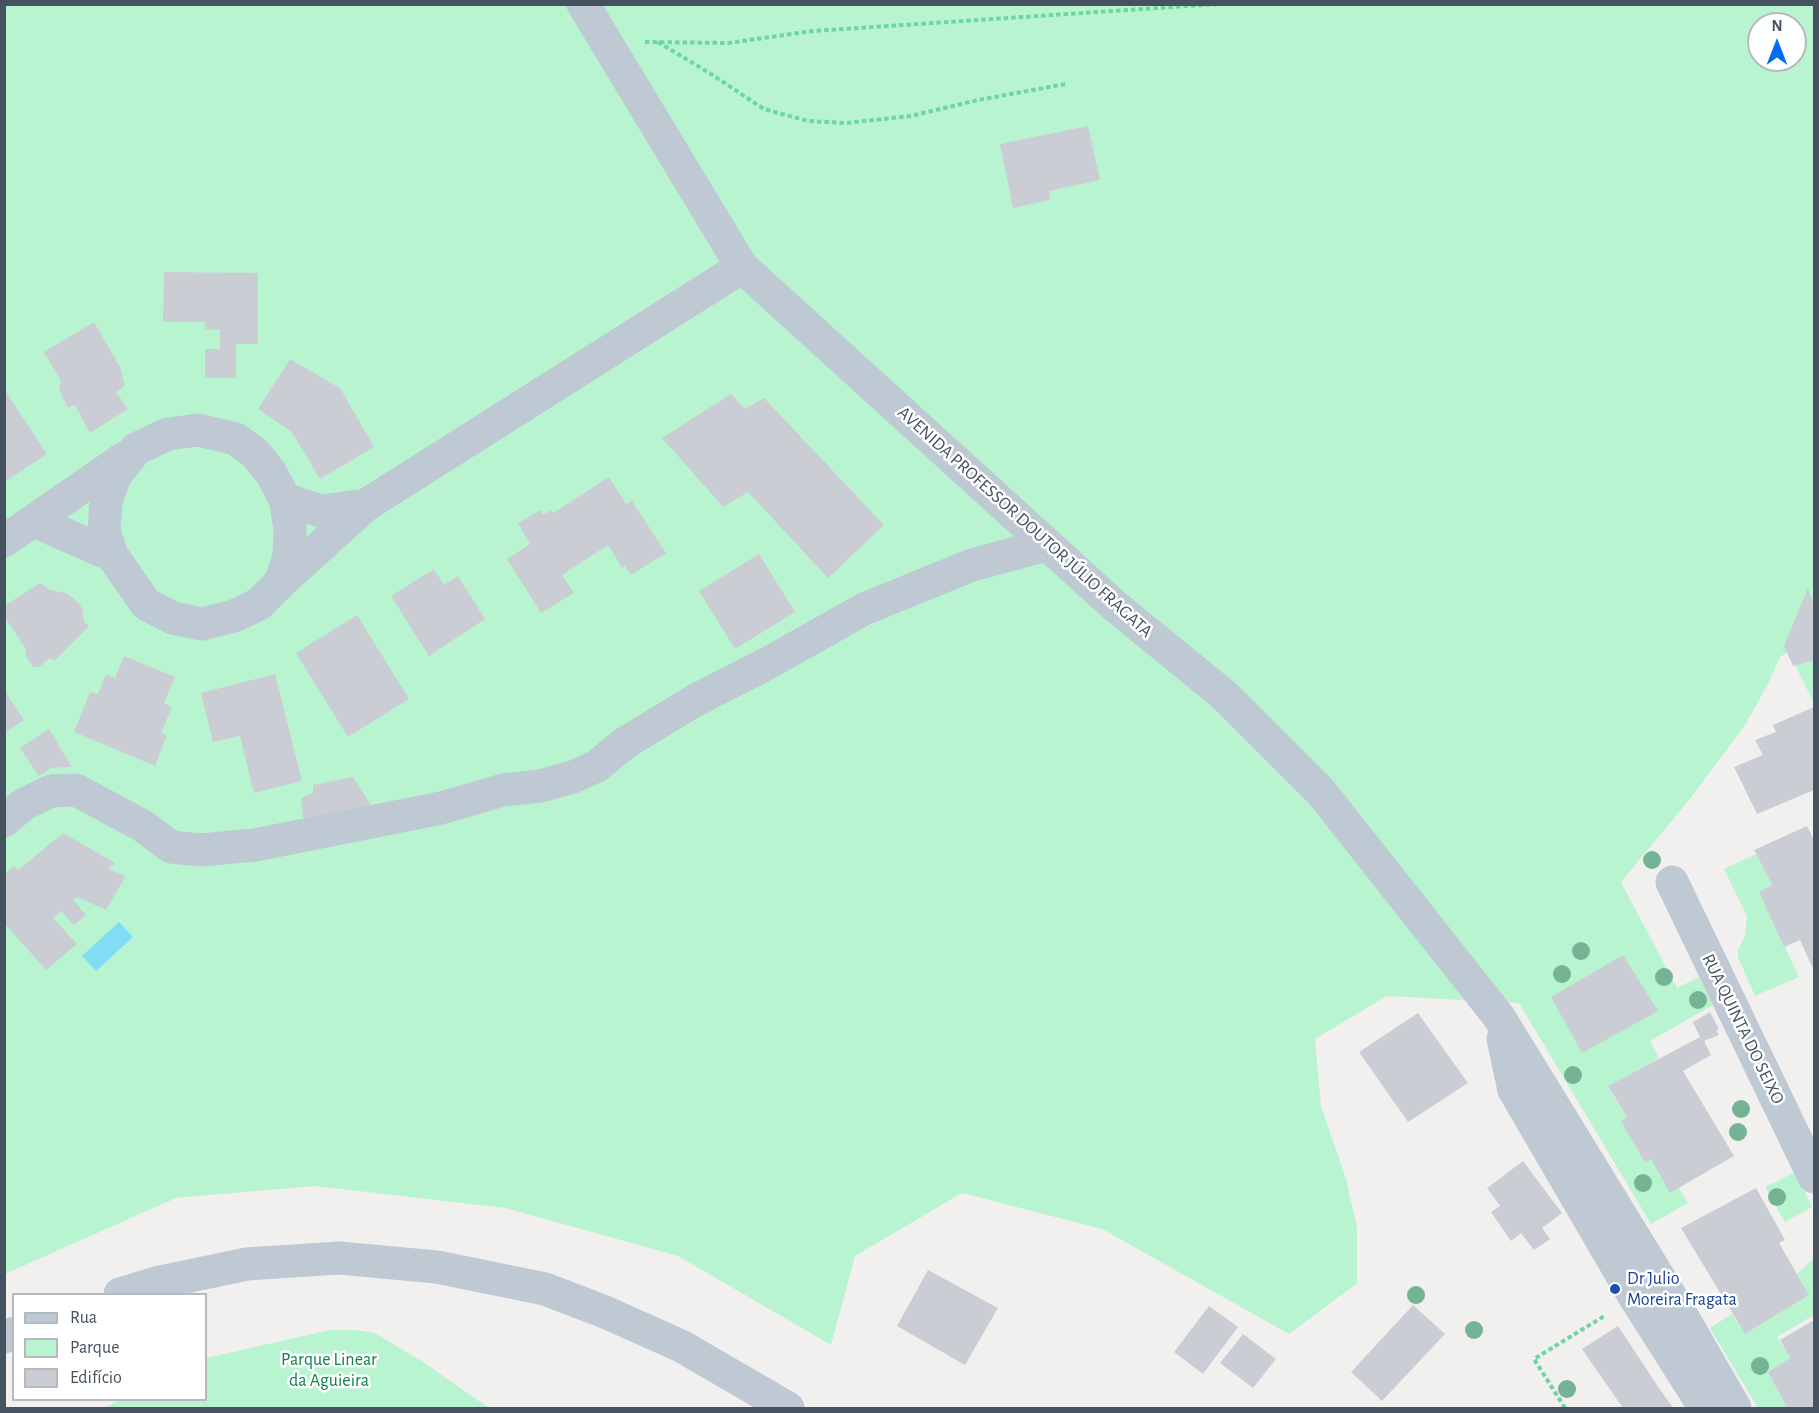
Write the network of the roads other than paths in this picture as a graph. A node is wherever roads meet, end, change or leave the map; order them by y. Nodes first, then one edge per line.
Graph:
1 (584, 4) edge
2 (742, 267) junction
3 (136, 449) junction
4 (285, 499) junction
5 (366, 506) junction
6 (34, 521) junction
7 (4, 540) edge
8 (1046, 545) junction
9 (112, 555) junction
10 (280, 583) junction
11 (4, 821) edge
12 (1672, 882) dead end
13 (1499, 1017) junction
14 (1815, 1177) edge
15 (123, 1293) edge
16 (788, 1408) edge
17 (1705, 1408) edge
18 (1735, 1408) edge

1 - 2 street, AVENIDA PROFESSOR DOUTOR JÚLIO FRAGATA
2 - 5 street
2 - 8 street, AVENIDA PROFESSOR DOUTOR JÚLIO FRAGATA
3 - 4 street
3 - 6 street
3 - 9 street
4 - 5 street
4 - 10 street
5 - 10 street
6 - 7 street
6 - 9 street
8 - 11 street
8 - 13 street, AVENIDA PROFESSOR DOUTOR JÚLIO FRAGATA
9 - 10 street
12 - 14 street, RUA QUINTA DO SEIXO
13 - 17 street, AVENIDA PROFESSOR DOUTOR JÚLIO FRAGATA
13 - 18 street, AVENIDA PROFESSOR DOUTOR JÚLIO FRAGATA
15 - 16 street

